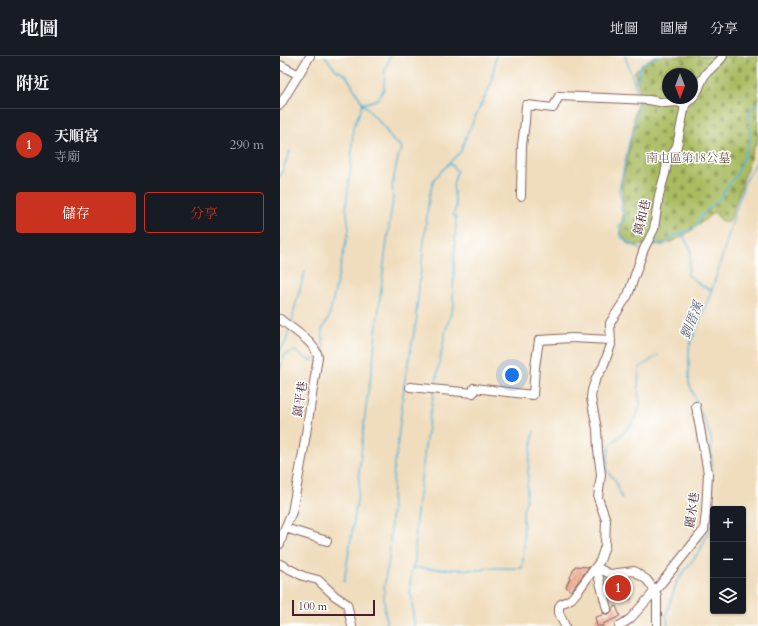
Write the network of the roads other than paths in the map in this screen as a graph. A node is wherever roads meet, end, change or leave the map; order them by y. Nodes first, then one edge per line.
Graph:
1 (310, 56) edge
2 (723, 56) edge
3 (280, 65) edge
4 (299, 75) junction
5 (698, 92) edge
6 (280, 105) edge
7 (685, 105) joint
8 (521, 196) dead end
9 (280, 319) edge
10 (611, 340) junction
11 (410, 387) dead end
12 (696, 406) dead end
13 (285, 528) junction
14 (327, 541) dead end
15 (280, 544) edge
16 (280, 564) edge
17 (596, 567) junction
18 (655, 591) junction
19 (607, 609) dead end
20 (352, 626) edge
21 (565, 626) edge
22 (620, 626) edge
23 (657, 626) edge

1 - 4 street
2 - 5 street
3 - 4 street
4 - 6 street
7 - 8 street
7 - 10 street, 鎮和巷
9 - 13 street, 鎮平巷
10 - 11 street
10 - 17 street, 鎮和巷
12 - 18 street, 麗水巷
13 - 14 street
13 - 15 street, 鎮平巷
16 - 20 street
17 - 18 street
17 - 19 street
17 - 21 street, 鎮和巷
18 - 22 street
18 - 23 street

